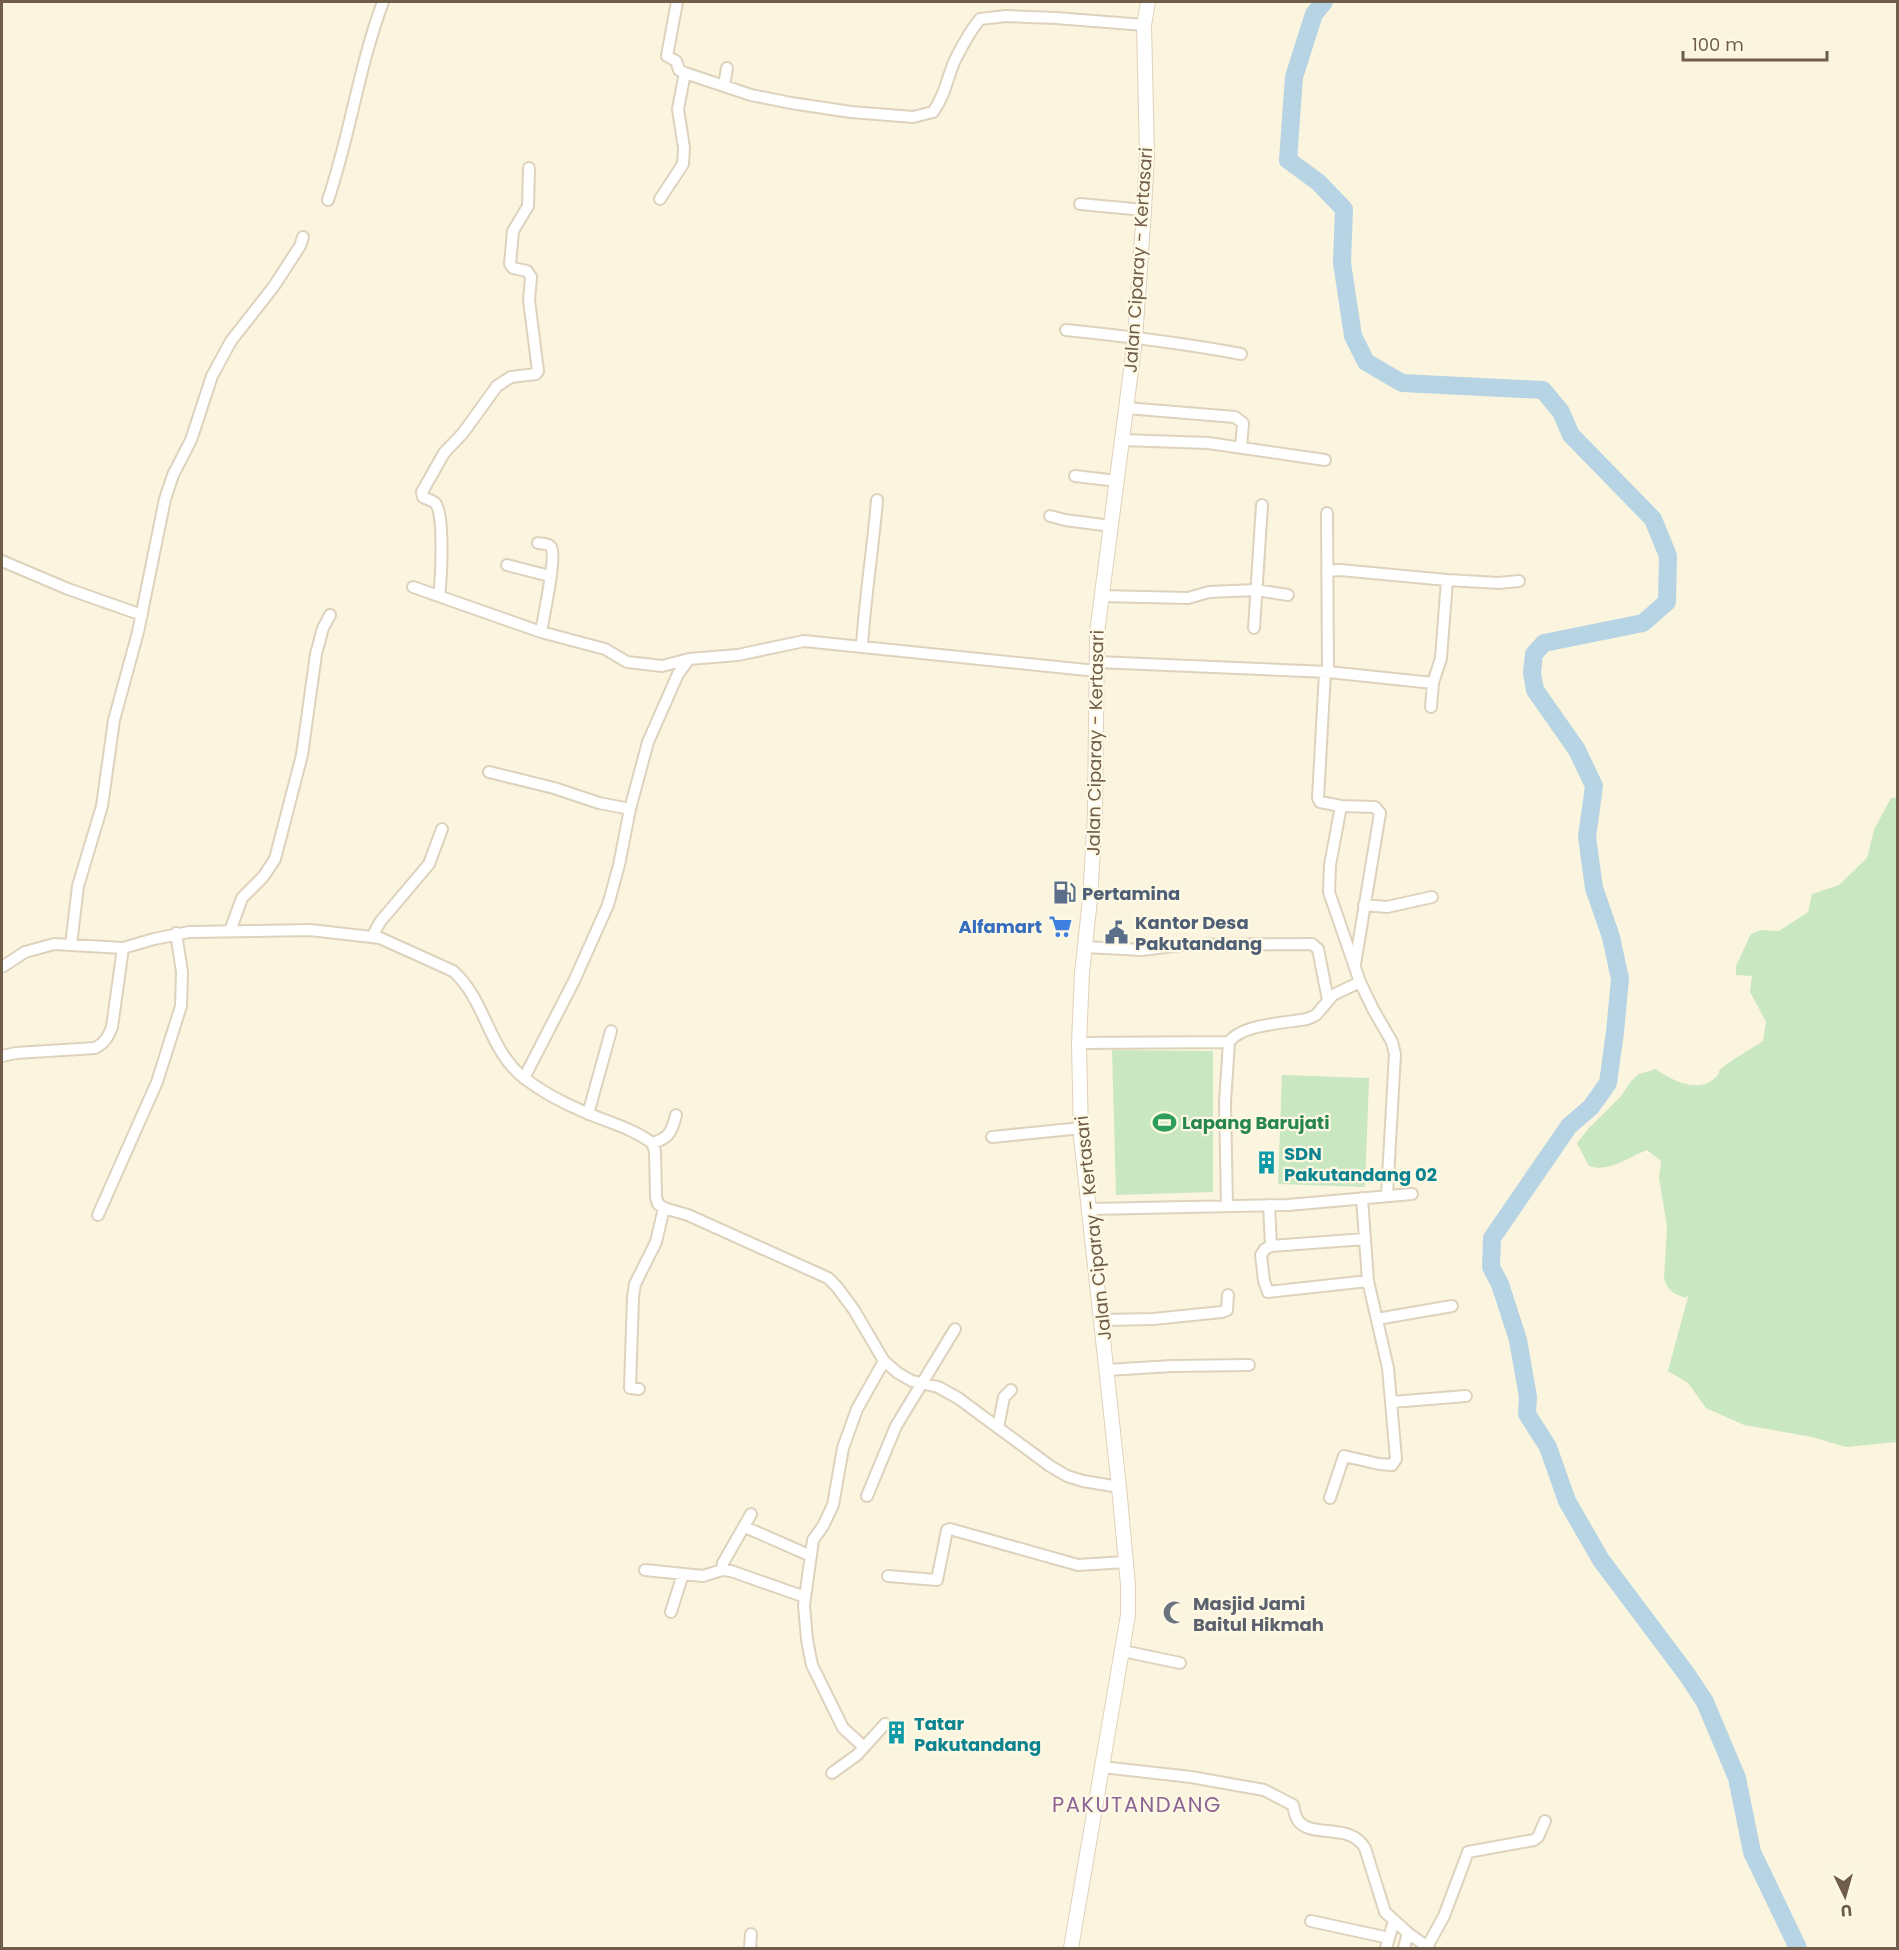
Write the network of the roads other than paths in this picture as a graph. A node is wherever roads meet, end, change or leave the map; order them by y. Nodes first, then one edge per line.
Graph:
1 (383, 2) edge
2 (676, 2) edge
3 (1148, 2) edge
4 (1144, 25) junction
5 (727, 68) dead end
6 (685, 74) junction
7 (724, 86) junction
8 (529, 168) dead end
9 (660, 199) dead end
10 (327, 200) dead end
11 (1080, 204) dead end
12 (1144, 210) junction
13 (303, 237) dead end
14 (1066, 330) dead end
15 (1135, 339) junction
16 (1240, 354) dead end
17 (1126, 408) junction
18 (1122, 440) junction
19 (1241, 448) junction
20 (1325, 460) dead end
21 (1075, 476) dead end
22 (1117, 481) junction
23 (877, 500) dead end
24 (1262, 505) dead end
25 (1328, 513) dead end
26 (1050, 516) dead end
27 (1111, 526) junction
28 (538, 543) dead end
29 (2, 561) edge
30 (507, 565) dead end
31 (1327, 571) junction
32 (550, 576) junction
33 (1447, 580) junction
34 (1519, 581) dead end
35 (413, 587) dead end
36 (1256, 590) junction
37 (1288, 595) dead end
38 (439, 596) junction
39 (1101, 596) junction
40 (142, 615) junction
41 (330, 615) dead end
42 (1254, 628) dead end
43 (541, 632) junction
44 (862, 646) junction
45 (689, 659) junction
46 (1096, 666) junction
47 (1327, 672) junction
48 (1433, 683) junction
49 (1431, 707) dead end
50 (489, 772) dead end
51 (1341, 806) junction
52 (630, 809) junction
53 (442, 830) dead end
54 (1432, 897) dead end
55 (1364, 905) junction
56 (230, 931) junction
57 (176, 933) junction
58 (372, 937) junction
59 (71, 945) junction
60 (1085, 947) junction
61 (123, 948) junction
62 (2, 967) edge
63 (1355, 967) junction
64 (1360, 982) junction
65 (1328, 1000) junction
66 (610, 1030) dead end
67 (1229, 1042) junction
68 (1079, 1043) junction
69 (2, 1056) edge
70 (524, 1078) junction
71 (588, 1114) junction
72 (676, 1115) dead end
73 (1082, 1128) junction
74 (992, 1137) dead end
75 (652, 1143) junction
76 (1412, 1194) dead end
77 (1387, 1195) junction
78 (1362, 1198) junction
79 (1269, 1205) junction
80 (1227, 1206) junction
81 (664, 1208) junction
82 (1090, 1209) junction
83 (98, 1215) dead end
84 (1365, 1239) junction
85 (1271, 1246) junction
86 (1368, 1281) junction
87 (1228, 1295) dead end
88 (1452, 1306) dead end
89 (1377, 1319) junction
90 (1102, 1320) junction
91 (955, 1329) dead end
92 (884, 1361) junction
93 (1249, 1365) dead end
94 (1107, 1370) junction
95 (921, 1382) junction
96 (639, 1389) dead end
97 (1011, 1390) dead end
98 (1466, 1396) dead end
99 (1392, 1402) junction
100 (998, 1427) junction
101 (1119, 1487) junction
102 (867, 1496) dead end
103 (1330, 1498) dead end
104 (751, 1514) dead end
105 (745, 1527) junction
106 (811, 1556) junction
107 (1126, 1562) junction
108 (645, 1570) dead end
109 (722, 1570) junction
110 (683, 1574) junction
111 (888, 1576) dead end
112 (805, 1598) junction
113 (671, 1612) dead end
114 (1123, 1651) junction
115 (1180, 1663) dead end
116 (885, 1724) dead end
117 (864, 1747) junction
118 (1102, 1767) junction
119 (832, 1773) dead end
120 (1545, 1821) dead end
121 (1311, 1921) dead end
122 (1394, 1921) junction
123 (1408, 1933) junction
124 (751, 1934) dead end
125 (1388, 1943) edge
126 (750, 1948) edge
127 (1071, 1948) edge
128 (1404, 1948) edge
129 (1428, 1948) edge

1 - 10 street
2 - 6 street
3 - 4 main road, Jalan Ciparay - Kertasari
4 - 7 street
4 - 12 main road, Jalan Ciparay - Kertasari
5 - 7 street
6 - 7 street
6 - 9 street
8 - 38 street
11 - 12 street
12 - 15 main road, Jalan Ciparay - Kertasari
13 - 40 street
14 - 15 street
15 - 16 street
15 - 17 main road, Jalan Ciparay - Kertasari
17 - 18 main road, Jalan Ciparay - Kertasari
17 - 19 street
18 - 19 street
18 - 22 main road, Jalan Ciparay - Kertasari
19 - 20 street
21 - 22 street
22 - 27 main road, Jalan Ciparay - Kertasari
23 - 44 street
24 - 36 street
25 - 31 street
26 - 27 street
27 - 39 main road, Jalan Ciparay - Kertasari
28 - 32 street
29 - 40 street
30 - 32 street
31 - 33 street
31 - 47 street
32 - 43 street
33 - 34 street
33 - 48 street
35 - 38 street
36 - 37 street
36 - 39 street
36 - 42 street
38 - 43 street
39 - 46 main road, Jalan Ciparay - Kertasari
40 - 59 street
41 - 56 street
43 - 45 street
44 - 45 street
44 - 46 street
45 - 52 street
46 - 47 street
46 - 60 main road, Jalan Ciparay - Kertasari
47 - 48 street
47 - 51 street
48 - 49 street
50 - 52 street
51 - 55 street
51 - 63 street
52 - 70 street
53 - 58 street
54 - 55 street
55 - 63 street
56 - 57 street
56 - 58 street
57 - 61 street
57 - 83 street
58 - 70 street
59 - 61 street
59 - 62 street
60 - 65 street
60 - 68 main road, Jalan Ciparay - Kertasari
61 - 69 street
63 - 64 street
64 - 65 street
64 - 77 street
65 - 67 street
66 - 71 street
67 - 68 street
67 - 80 street
68 - 73 main road, Jalan Ciparay - Kertasari
70 - 71 street
71 - 75 street
72 - 75 street
73 - 74 street
73 - 82 main road, Jalan Ciparay - Kertasari
75 - 81 street
76 - 77 street
77 - 78 street
78 - 79 street
78 - 84 street
79 - 80 street
79 - 85 street
80 - 82 street
81 - 92 street
81 - 96 street
82 - 90 main road, Jalan Ciparay - Kertasari
84 - 85 street
84 - 86 street
85 - 86 street
86 - 89 street
87 - 90 street
88 - 89 street
89 - 99 street
90 - 94 main road, Jalan Ciparay - Kertasari
91 - 95 street
92 - 95 street
92 - 106 street
93 - 94 street
94 - 101 main road, Jalan Ciparay - Kertasari
95 - 100 street
95 - 102 street
97 - 100 street
98 - 99 street
99 - 103 street
100 - 101 street
101 - 107 main road, Jalan Ciparay - Kertasari
104 - 105 street
105 - 106 street
105 - 109 street
106 - 112 street
107 - 111 street
107 - 114 main road, Jalan Ciparay - Kertasari
108 - 110 street
109 - 110 street
109 - 112 street
110 - 113 street
112 - 117 street
114 - 115 street
114 - 118 main road, Jalan Ciparay - Kertasari
116 - 117 street
117 - 119 street
118 - 122 street
118 - 127 main road, Jalan Ciparay - Kertasari
120 - 129 street
121 - 125 street
122 - 123 street
122 - 125 street
123 - 128 street
123 - 129 street
124 - 126 street

